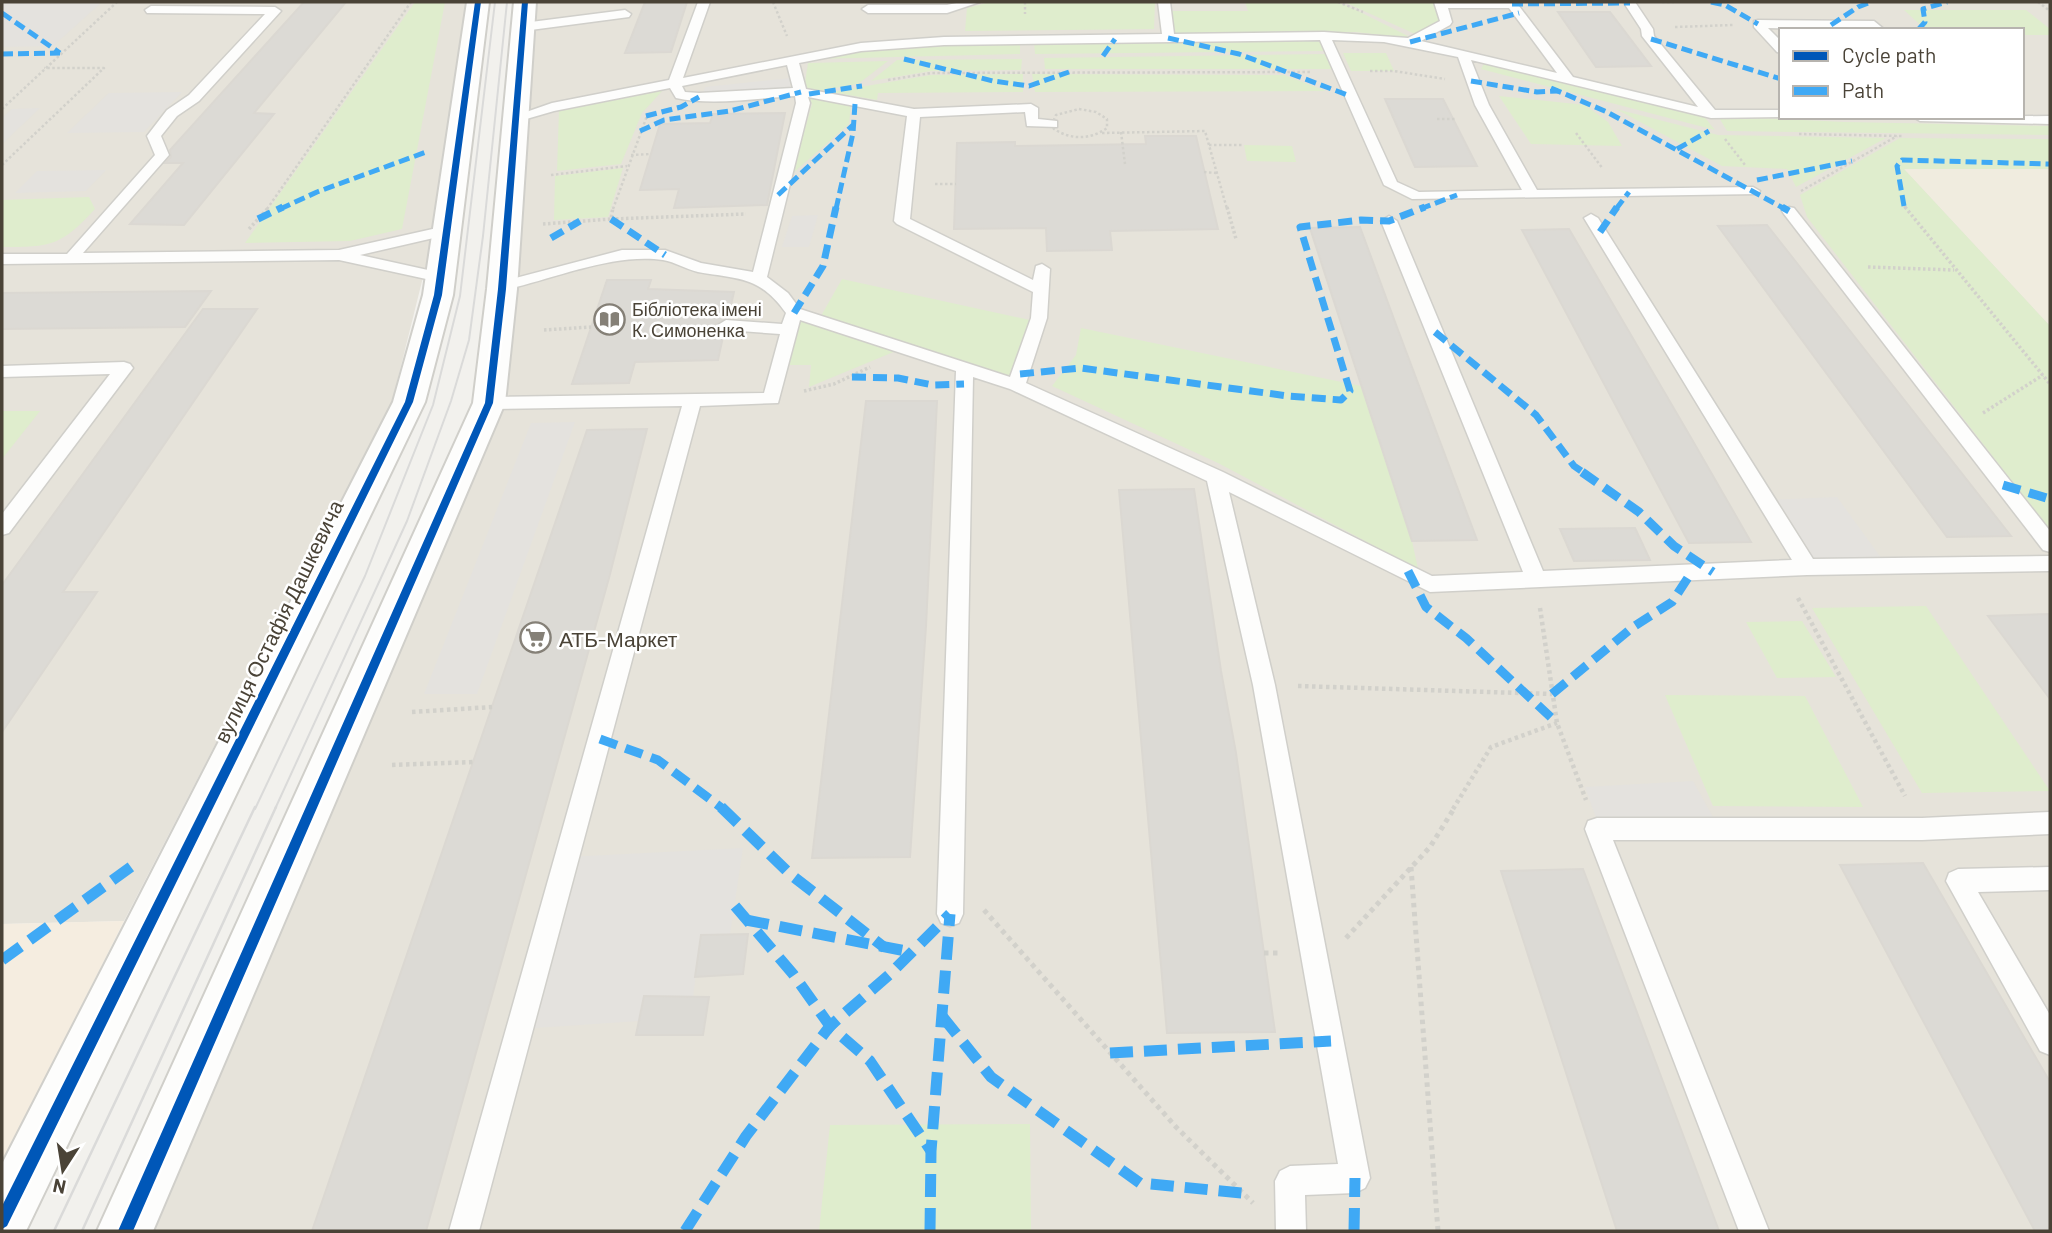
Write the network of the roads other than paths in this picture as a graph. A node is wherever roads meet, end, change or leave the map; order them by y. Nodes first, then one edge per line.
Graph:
1 (478, 2) edge
2 (704, 2) edge
3 (974, 2) edge
4 (1164, 2) edge
5 (1630, 3) edge
6 (1440, 4) edge
7 (151, 10) dead end
8 (524, 14) edge
9 (625, 14) dead end
10 (865, 22) edge
11 (945, 25) junction
12 (1877, 28) edge
13 (1324, 36) junction
14 (1168, 38) junction
15 (1410, 42) junction
16 (1779, 47) edge
17 (1464, 56) junction
18 (792, 60) junction
19 (1568, 79) junction
20 (674, 84) junction
21 (801, 92) junction
22 (914, 113) junction
23 (1711, 114) junction
24 (1779, 114) edge
25 (516, 118) junction
26 (2012, 119) edge
27 (2050, 120) edge
28 (1052, 124) dead end
29 (1753, 191) dead end
30 (1532, 194) junction
31 (1789, 211) road end
32 (1591, 218) dead end
33 (1389, 221) dead end
34 (446, 231) junction
35 (339, 255) junction
36 (71, 258) junction
37 (2, 259) edge
38 (1042, 269) dead end
39 (440, 277) junction
40 (759, 278) junction
41 (502, 289) junction
42 (1040, 290) junction
43 (791, 321) junction
44 (726, 325) dead end
45 (965, 367) junction
46 (2, 371) edge
47 (1016, 386) junction
48 (693, 399) junction
49 (489, 403) junction
50 (1216, 477) junction
51 (2, 528) edge
52 (2050, 545) edge
53 (2050, 564) edge
54 (1807, 567) junction
55 (1536, 580) junction
56 (2050, 823) edge
57 (2050, 878) edge
58 (950, 914) dead end
59 (2050, 1041) edge
60 (2, 1221) edge
61 (125, 1231) edge
62 (464, 1231) edge
63 (1291, 1231) edge
64 (1754, 1231) edge

1 - 34 street, вулиця Остафія Дашкевича
2 - 20 lane
3 - 11 lane
4 - 14 lane
5 - 23 lane
6 - 15 lane
6 - 19 lane
7 - 36 lane
8 - 9 lane
8 - 25 street
10 - 11 lane
10 - 11 lane
10 - 18 lane
11 - 14 lane
12 - 16 lane
13 - 14 lane
13 - 15 lane
13 - 30 lane
15 - 17 lane
17 - 19 lane
17 - 30 lane
18 - 20 lane
18 - 21 lane
19 - 23 lane
20 - 21 lane
20 - 25 lane
21 - 22 lane
21 - 40 lane
22 - 28 lane
22 - 42 lane
23 - 24 lane
25 - 41 street
26 - 27 lane
29 - 30 lane
31 - 52 lane
32 - 54 lane
33 - 55 lane
34 - 35 lane
34 - 39 street, вулиця Остафія Дашкевича
35 - 36 lane
35 - 39 lane
36 - 37 lane
38 - 42 lane
39 - 60 street, вулиця Остафія Дашкевича
40 - 41 lane
40 - 43 lane
41 - 49 street
42 - 47 lane
43 - 44 lane
43 - 45 lane
43 - 48 lane
45 - 47 lane
45 - 58 lane
46 - 51 lane
47 - 50 lane
48 - 49 lane
48 - 62 lane
49 - 61 street
50 - 55 lane
50 - 63 lane
53 - 54 lane
54 - 55 lane
56 - 64 lane
57 - 59 lane

